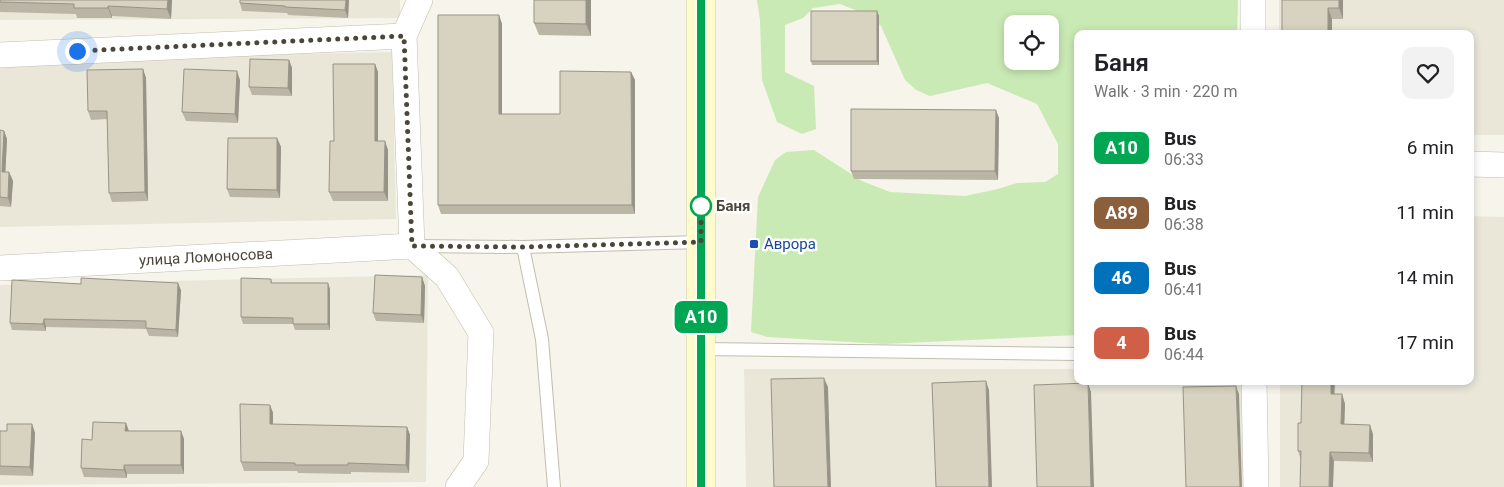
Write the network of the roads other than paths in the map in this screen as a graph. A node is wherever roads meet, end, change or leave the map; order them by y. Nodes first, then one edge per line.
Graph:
1 (420, 0) edge
2 (701, 0) edge
3 (1253, 0) edge
4 (1253, 30) edge
5 (404, 36) junction
6 (0, 55) edge
7 (1474, 164) edge
8 (1504, 165) edge
9 (701, 242) junction
10 (412, 246) junction
11 (523, 247) junction
12 (0, 268) edge
13 (701, 349) junction
14 (1074, 354) edge
15 (1254, 385) edge
16 (458, 487) edge
17 (554, 487) edge
18 (701, 487) edge
19 (1256, 487) edge

1 - 5 street
2 - 9 street
3 - 4 street
5 - 6 street
5 - 10 street
7 - 8 street
9 - 11 lane
9 - 13 street
10 - 11 lane
10 - 12 street, улица Ломоносова
10 - 16 street
11 - 17 lane
13 - 14 lane
13 - 18 street
15 - 19 street

